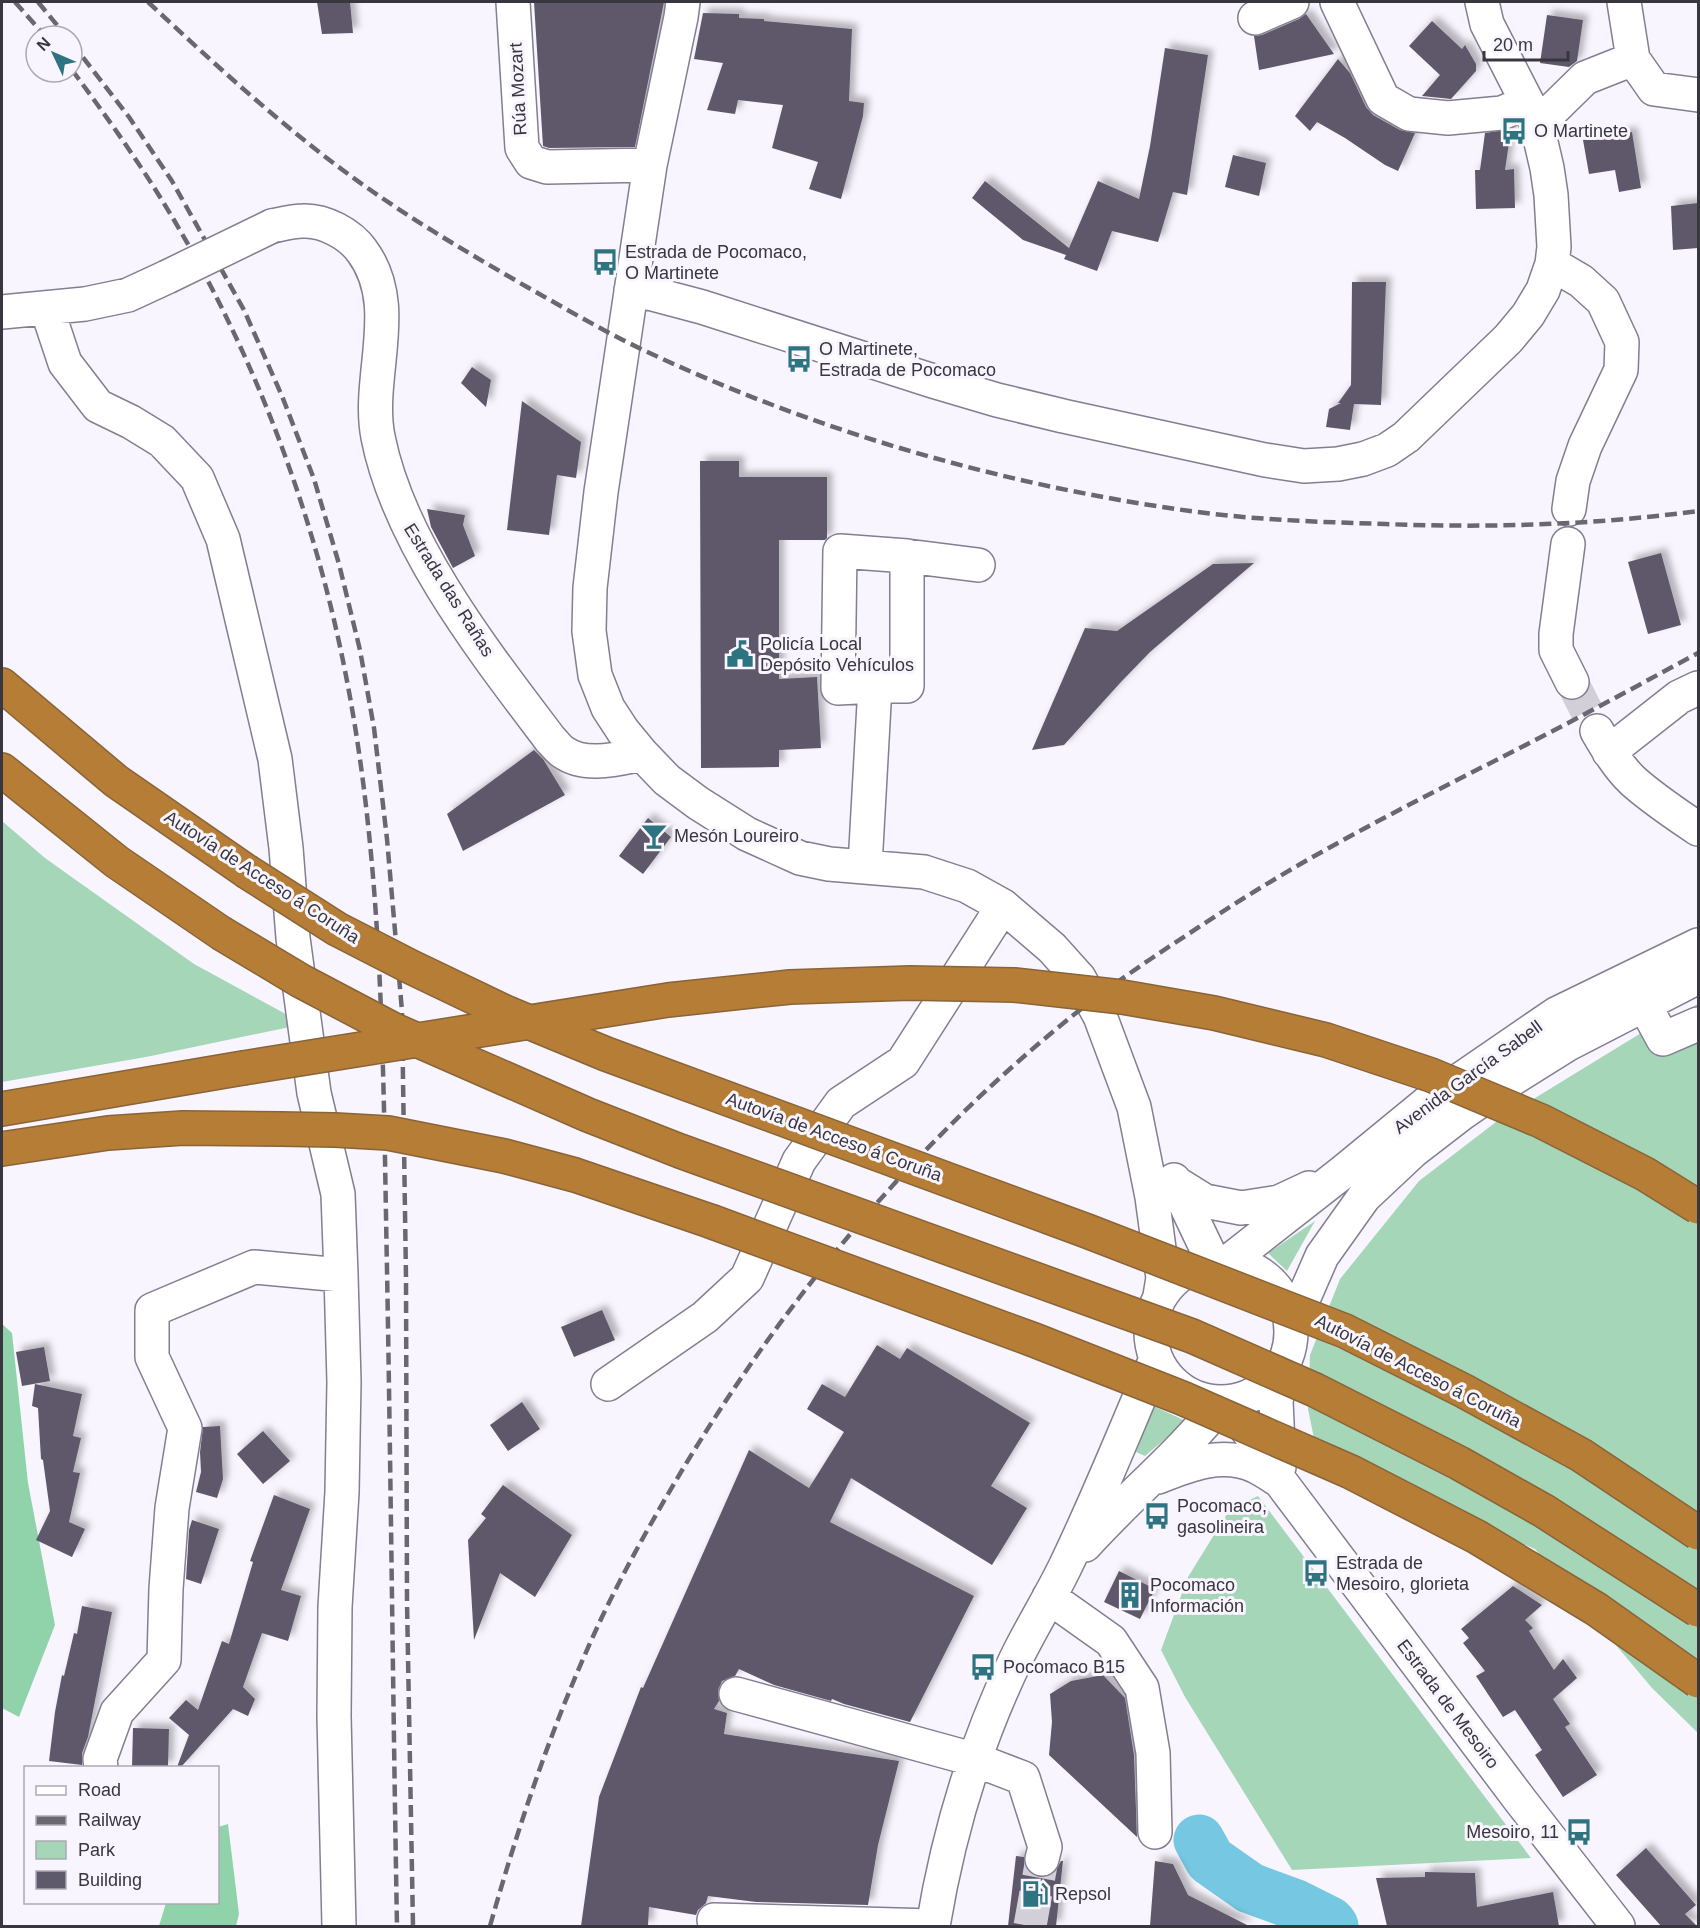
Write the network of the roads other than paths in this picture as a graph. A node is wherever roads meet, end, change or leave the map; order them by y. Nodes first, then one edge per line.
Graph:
1 (513, 2) edge
2 (683, 2) edge
3 (1292, 2) edge
4 (1336, 2) edge
5 (1482, 2) edge
6 (1624, 2) edge
7 (1255, 18) dead end
8 (1633, 58) junction
9 (1698, 95) edge
10 (1532, 114) junction
11 (650, 165) junction
12 (1552, 264) junction
13 (631, 290) junction
14 (47, 309) junction
15 (2, 312) edge
16 (1569, 509) dead end
17 (1568, 544) dead end
18 (907, 556) junction
19 (978, 566) dead end
20 (1572, 682) tunnel mouth
21 (2, 685) edge
22 (875, 686) junction
23 (1698, 688) edge
24 (642, 754) junction
25 (2, 770) edge
26 (1698, 829) edge
27 (865, 866) junction
28 (1003, 906) junction
29 (1698, 945) edge
30 (1698, 977) edge
31 (1645, 1006) junction
32 (1698, 1024) edge
33 (1134, 1107) junction
34 (2, 1109) edge
35 (2, 1149) edge
36 (1343, 1172) junction
37 (1176, 1184) junction
38 (1698, 1207) edge
39 (1220, 1262) junction
40 (341, 1275) junction
41 (1160, 1296) junction
42 (1291, 1327) junction
43 (1156, 1359) junction
44 (1285, 1359) junction
45 (608, 1384) dead end
46 (1224, 1402) junction
47 (1147, 1481) junction
48 (1280, 1481) junction
49 (1698, 1533) edge
50 (1065, 1567) junction
51 (1050, 1597) junction
52 (1698, 1610) edge
53 (1698, 1681) edge
54 (736, 1694) dead end
55 (976, 1760) junction
56 (101, 1766) edge
57 (1155, 1832) dead end
58 (1042, 1859) tunnel mouth
59 (714, 1920) dead end
60 (339, 1926) edge
61 (933, 1926) edge
62 (1617, 1926) edge

1 - 11 street, Rúa Mozart
2 - 11 street
3 - 7 street
4 - 10 street
5 - 10 street
6 - 8 street
8 - 9 street
8 - 10 street
10 - 12 street
11 - 13 street
12 - 13 street
12 - 16 street
13 - 24 street
14 - 15 street, Estrada das Rañas
14 - 24 street, Estrada das Rañas, bridge
14 - 40 street
17 - 20 street
18 - 19 street
18 - 22 street
18 - 22 street
21 - 49 highway, Autovía de Acceso á Coruña, bridge
22 - 27 street
23 - 26 street
24 - 27 street
25 - 52 highway, bridge
27 - 28 street
28 - 33 street
28 - 45 street
29 - 36 street, Avenida García Sabell
30 - 31 street, Avenida García Sabell
31 - 32 street
31 - 42 street, Avenida García Sabell
33 - 37 street
33 - 41 street
34 - 38 highway, bridge
35 - 53 highway, bridge
36 - 37 street
36 - 39 street, Avenida García Sabell
37 - 39 street
39 - 41 street
39 - 42 street
40 - 56 street
40 - 60 street
41 - 43 street
42 - 44 street
43 - 46 street
43 - 50 street
44 - 46 street
44 - 48 street
46 - 47 street
46 - 48 street, Estrada de Mesoiro
47 - 48 street
47 - 50 street
48 - 62 street, Estrada de Mesoiro
50 - 51 street
51 - 55 street
51 - 57 street
54 - 55 street
55 - 58 street
55 - 61 street
59 - 61 street

